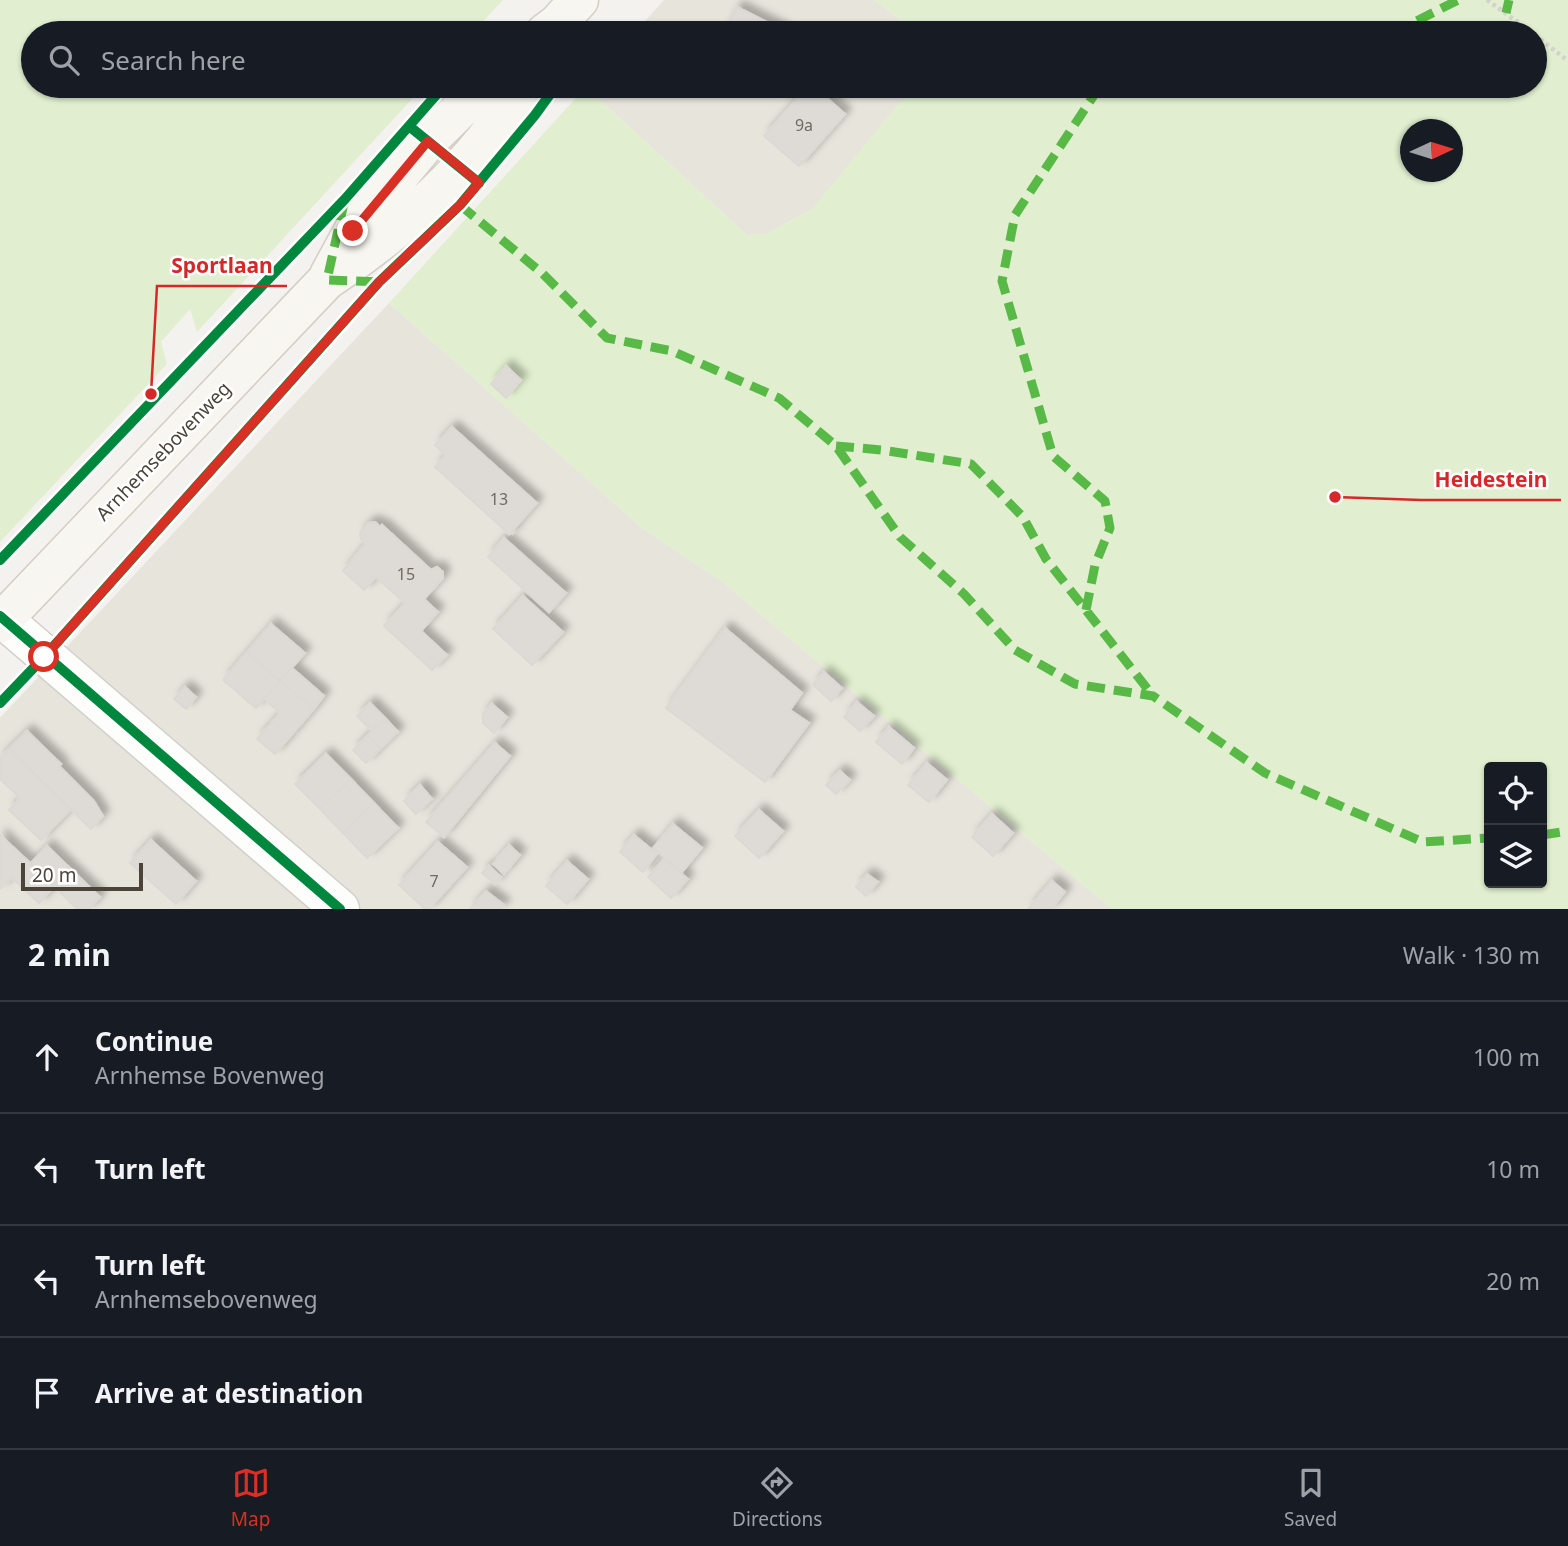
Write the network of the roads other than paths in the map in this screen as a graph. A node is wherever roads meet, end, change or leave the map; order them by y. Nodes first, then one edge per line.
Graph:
1 (472, 98) edge
2 (515, 98) edge
3 (327, 280) junction
4 (2, 621) edge
5 (340, 909) edge

1 - 3 main road, Arnhemsebovenweg
2 - 3 main road, Arnhemsebovenweg
3 - 4 main road, Arnhemsebovenweg
4 - 5 street

